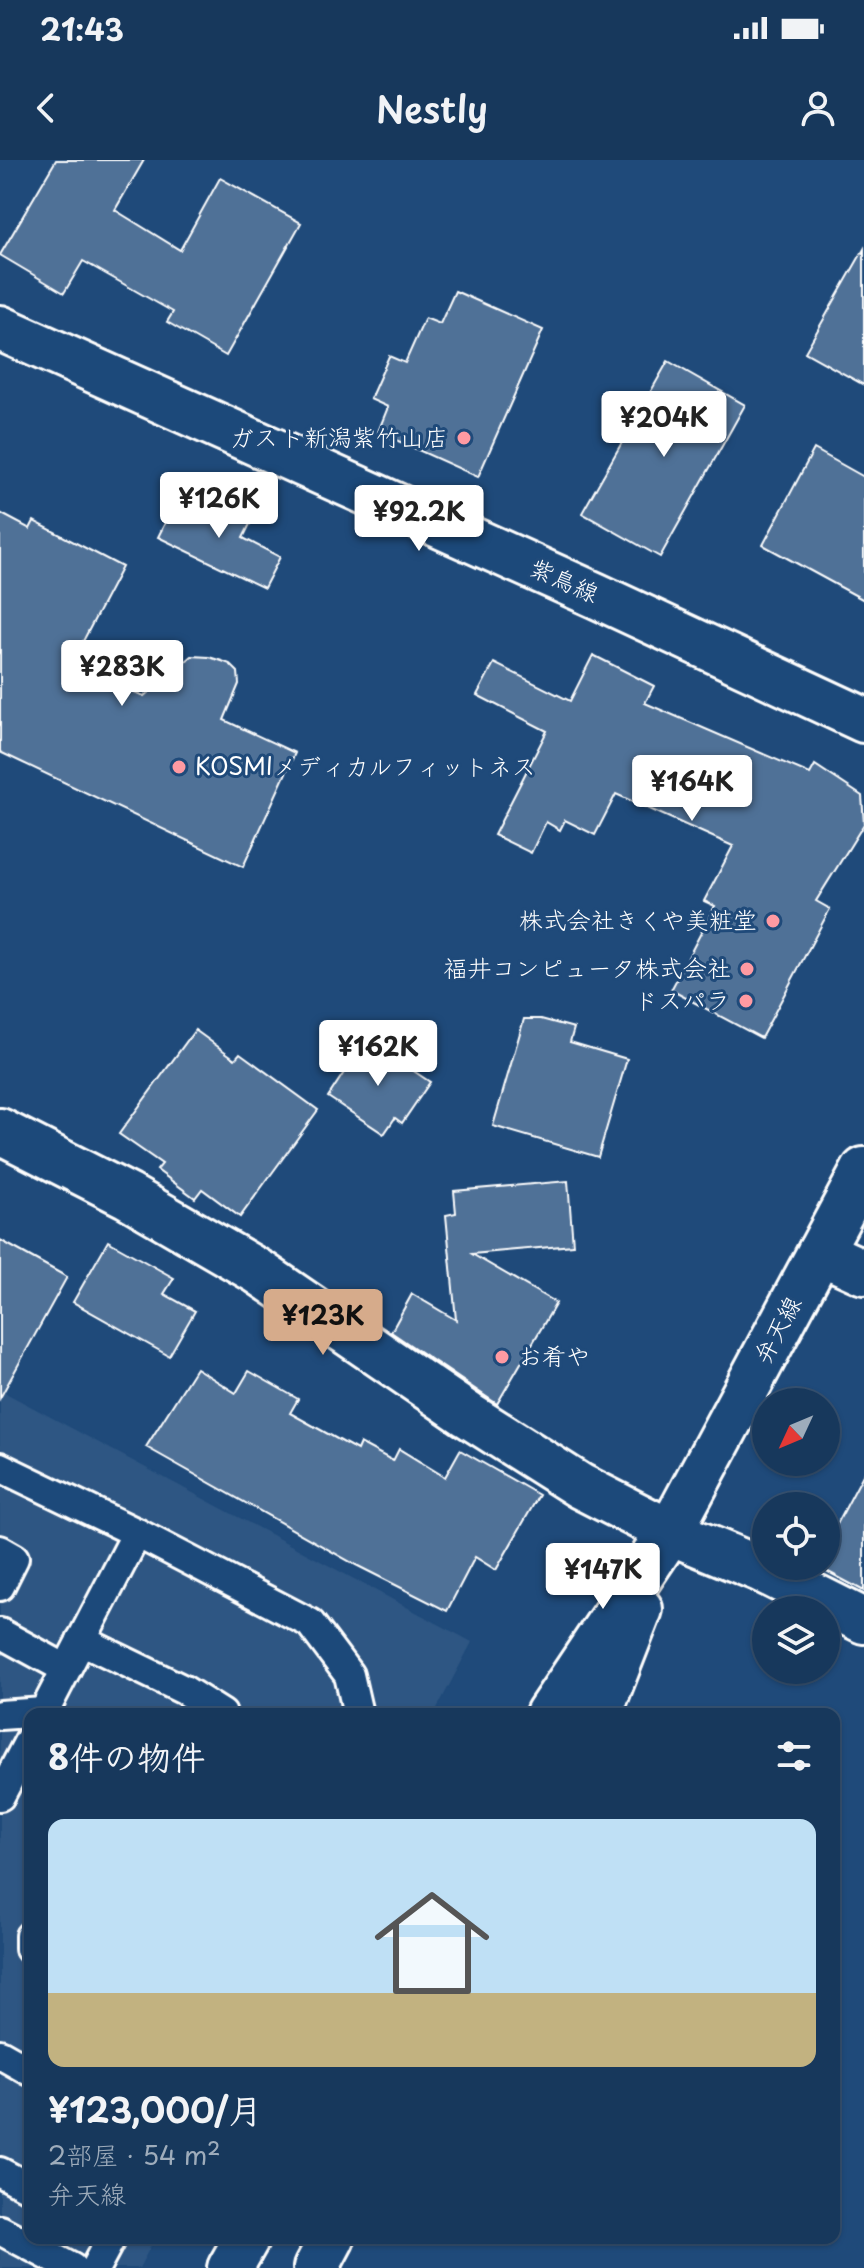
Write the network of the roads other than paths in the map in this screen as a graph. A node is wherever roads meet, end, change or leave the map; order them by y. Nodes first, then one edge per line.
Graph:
1 (0, 328) edge
2 (864, 720) edge
3 (0, 1131) edge
4 (864, 1170) edge
5 (820, 1252) junction
6 (864, 1272) edge
7 (0, 1467) edge
8 (670, 1532) junction
9 (137, 1533) junction
10 (0, 1550) edge
11 (0, 1586) edge
12 (864, 1621) edge
13 (0, 1633) edge
14 (81, 1640) junction
15 (66, 1669) junction
16 (46, 1708) edge
17 (212, 1708) edge
18 (357, 1708) edge
19 (552, 1708) edge
20 (601, 1708) edge
21 (24, 1714) edge
22 (0, 1715) edge
23 (24, 1751) edge
24 (0, 1796) edge
25 (0, 2054) edge
26 (24, 2068) edge
27 (0, 2172) edge
28 (24, 2185) edge
29 (1, 2232) edge
30 (24, 2244) edge
31 (25, 2244) edge
32 (108, 2244) edge
33 (244, 2244) edge
34 (329, 2244) edge
35 (72, 2268) edge
36 (95, 2268) edge
37 (230, 2268) edge
38 (316, 2268) edge

1 - 2 street, 紫鳥線
3 - 8 street
4 - 5 street, 弁天線
5 - 6 street
5 - 8 street, 弁天線
7 - 9 lane
8 - 12 street
8 - 19 street, 弁天線
8 - 20 street, 弁天線
9 - 14 lane
9 - 18 lane
10 - 11 lane
13 - 15 lane
14 - 15 lane
14 - 17 lane
15 - 16 lane
21 - 22 lane
23 - 24 lane
25 - 26 lane
27 - 28 lane
29 - 30 lane
31 - 35 lane
32 - 36 lane
33 - 37 street
34 - 38 street

